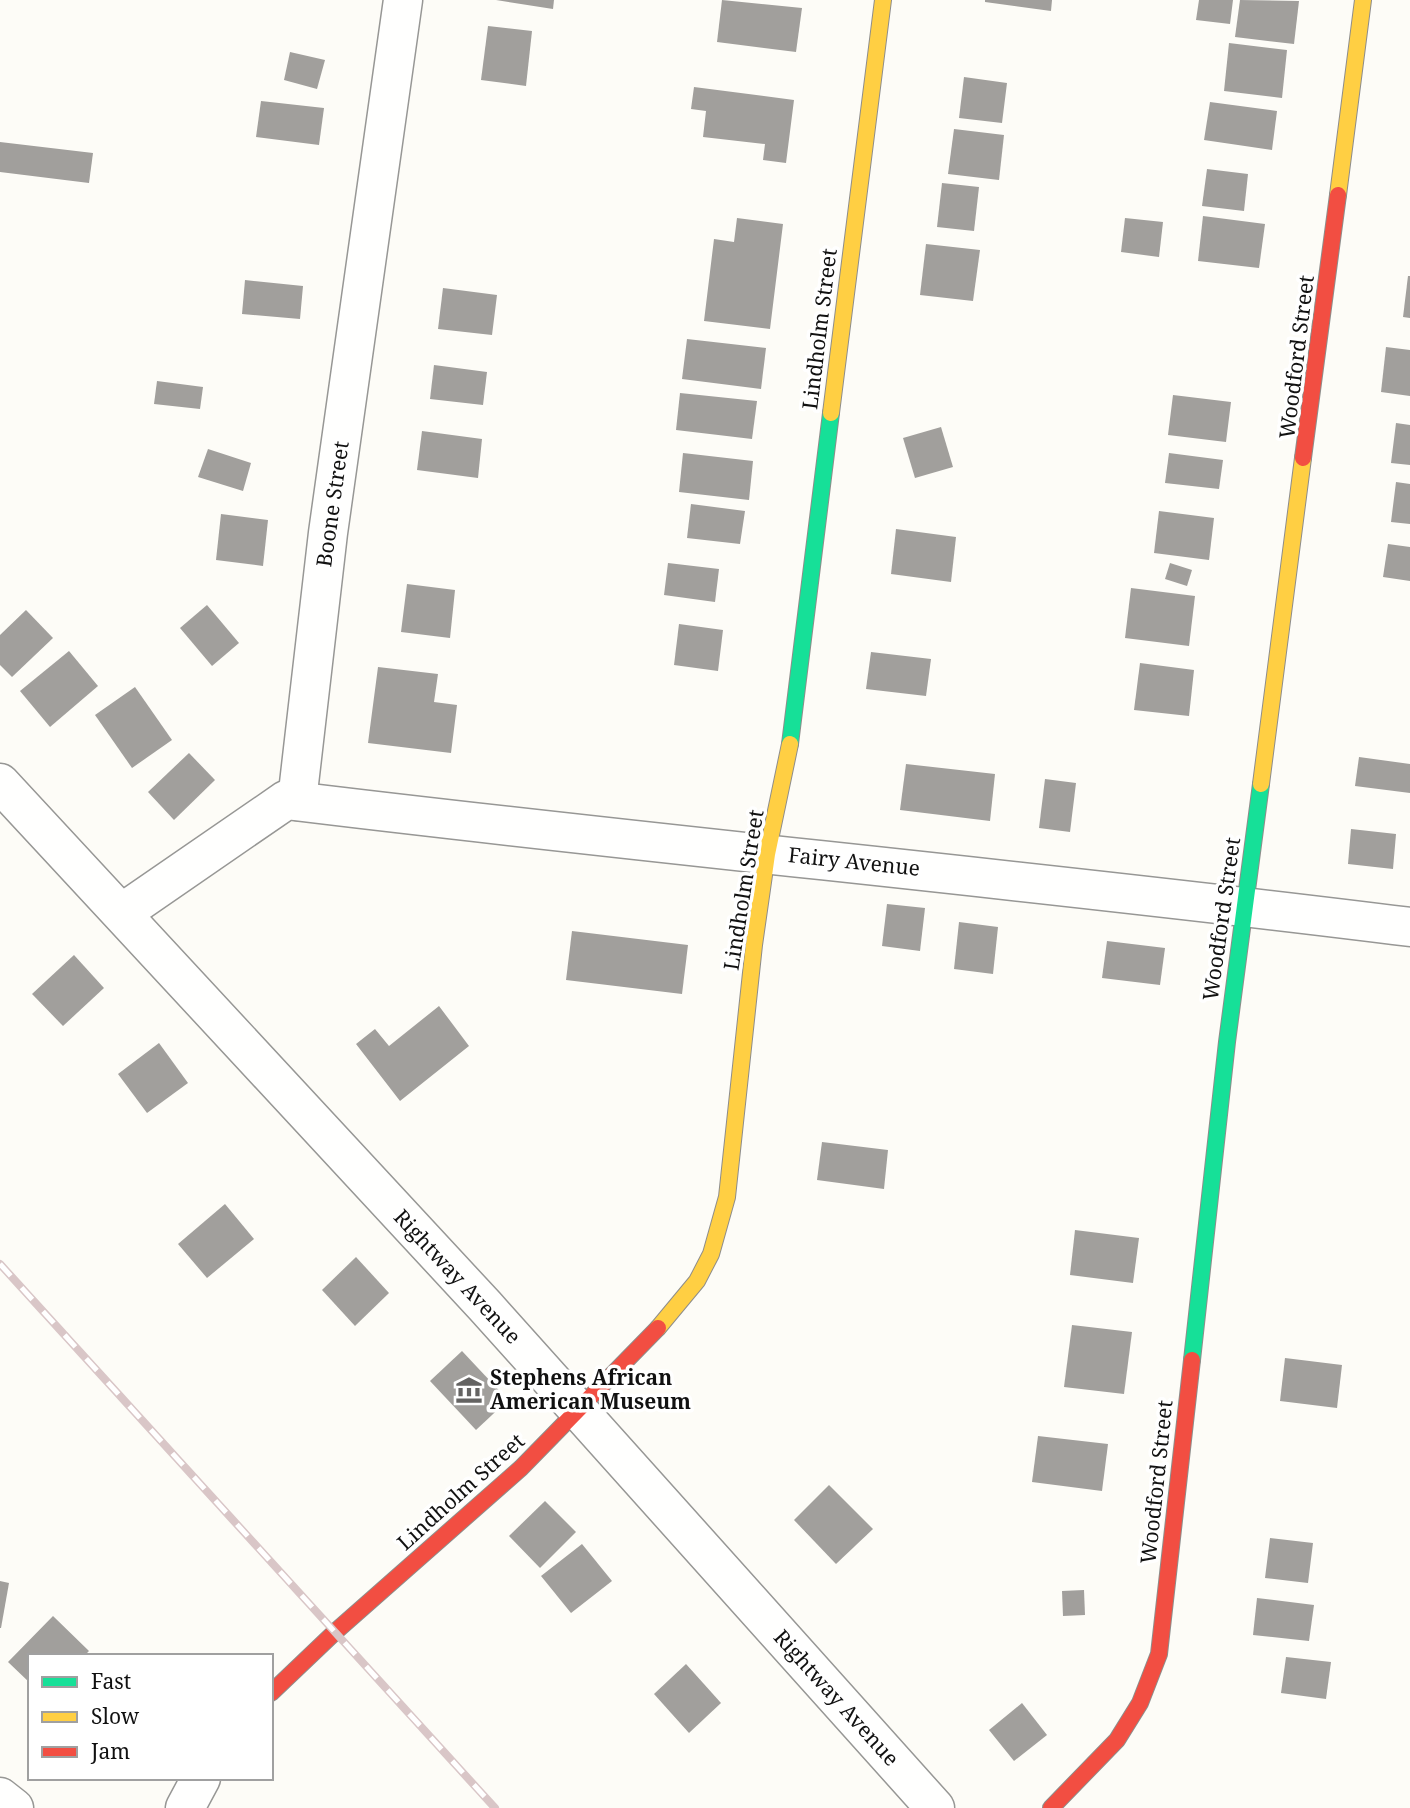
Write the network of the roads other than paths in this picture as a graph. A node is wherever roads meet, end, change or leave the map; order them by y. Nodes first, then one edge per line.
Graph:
1 (403, 0) edge
2 (883, 0) edge
3 (1363, 0) edge
4 (0, 783) edge
5 (297, 801) junction
6 (767, 854) junction
7 (1245, 907) junction
8 (122, 913) junction
9 (1410, 928) edge
10 (578, 1410) junction
11 (273, 1691) edge
12 (200, 1780) edge
13 (0, 1797) edge
14 (14, 1808) edge
15 (186, 1808) edge
16 (935, 1808) edge
17 (1051, 1808) edge

1 - 5 street, Boone Street
2 - 6 street, Lindholm Street
3 - 7 street, Woodford Street
4 - 8 street, Rightway Avenue
5 - 6 street, Fairy Avenue
5 - 8 street
6 - 7 street, Fairy Avenue
6 - 10 street, Lindholm Street
7 - 9 street, Fairy Avenue
7 - 17 street, Woodford Street
8 - 10 street, Rightway Avenue
10 - 11 street, Lindholm Street
10 - 16 street, Rightway Avenue
12 - 15 street
13 - 14 street

